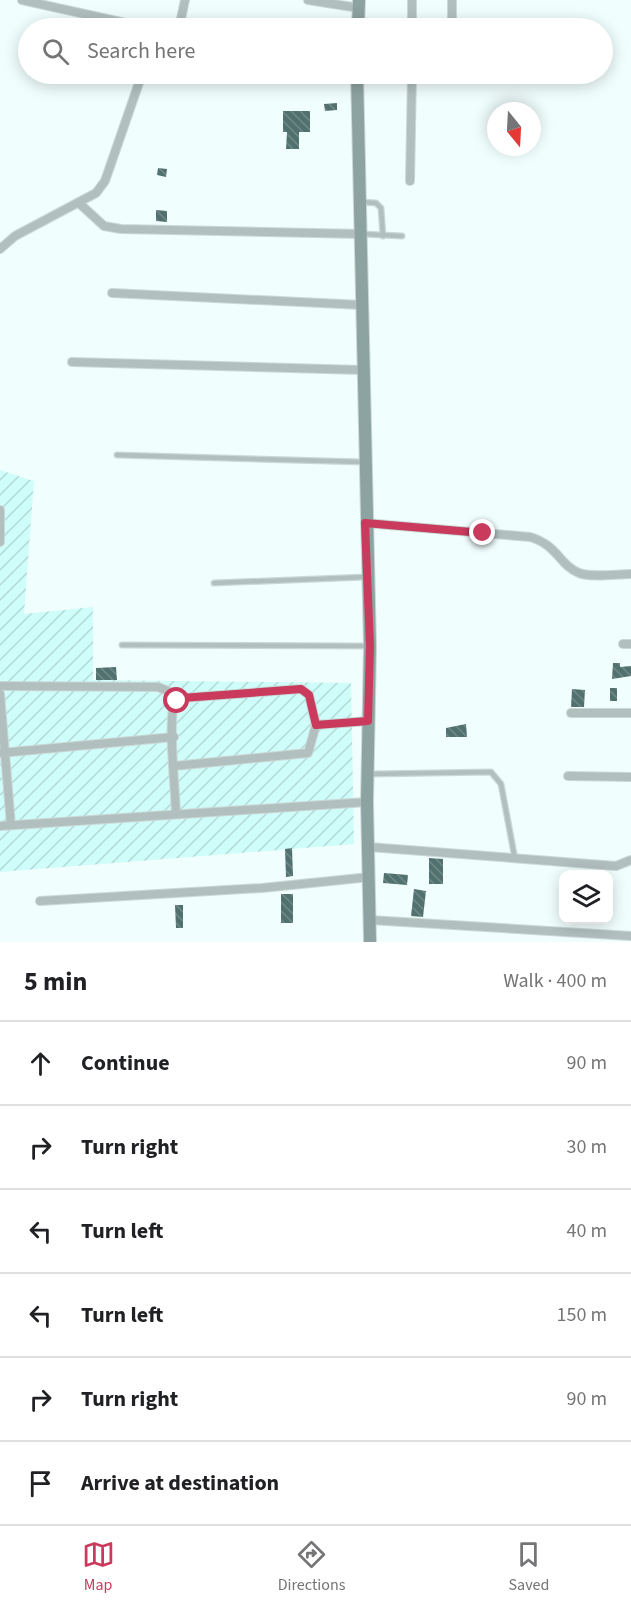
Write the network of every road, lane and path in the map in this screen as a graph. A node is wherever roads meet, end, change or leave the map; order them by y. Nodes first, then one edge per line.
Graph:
1 (22, 0) edge
2 (185, 0) edge
3 (308, 0) edge
4 (412, 0) edge
5 (452, 0) edge
6 (359, 4) edge
7 (103, 18) edge
8 (181, 18) edge
9 (412, 18) edge
10 (452, 18) edge
11 (139, 84) edge
12 (357, 84) edge
13 (412, 84) edge
14 (410, 182) dead end
15 (361, 202) junction
16 (80, 204) junction
17 (361, 234) junction
18 (383, 236) junction
19 (402, 237) dead end
20 (0, 249) edge
21 (112, 294) dead end
22 (362, 305) junction
23 (72, 362) dead end
24 (362, 370) junction
25 (117, 455) dead end
26 (364, 462) junction
27 (0, 510) edge
28 (365, 523) junction
29 (0, 542) edge
30 (631, 574) edge
31 (366, 577) junction
32 (214, 583) dead end
33 (122, 645) dead end
34 (370, 646) junction
35 (0, 686) edge
36 (0, 694) edge
37 (177, 701) junction
38 (631, 713) edge
39 (571, 714) dead end
40 (368, 721) junction
41 (316, 725) junction
42 (174, 737) junction
43 (3, 753) edge
44 (174, 766) junction
45 (368, 774) junction
46 (568, 776) dead end
47 (631, 777) edge
48 (367, 802) junction
49 (176, 814) junction
50 (11, 825) junction
51 (0, 826) edge
52 (369, 847) junction
53 (515, 859) junction
54 (631, 860) edge
55 (370, 877) junction
56 (40, 901) dead end
57 (370, 920) junction
58 (631, 936) edge
59 (370, 942) edge

1 - 7 street
2 - 8 street
3 - 6 street
4 - 9 street
5 - 10 street
11 - 16 street
12 - 15 street
13 - 14 street
15 - 17 street
15 - 18 lane
16 - 17 street
16 - 20 street
17 - 18 lane
17 - 22 street
18 - 19 lane
21 - 22 street
22 - 24 street
23 - 24 street
24 - 26 street
25 - 26 lane
26 - 28 street
27 - 29 street
28 - 30 street
28 - 31 street
31 - 32 lane
31 - 34 street
33 - 34 lane
34 - 40 street
35 - 37 street
36 - 43 street
37 - 41 street
37 - 42 street
38 - 39 street
40 - 41 street
40 - 45 street
41 - 44 street
42 - 43 street
42 - 44 street
43 - 50 street
44 - 49 street
45 - 48 street
45 - 53 lane
46 - 47 street
48 - 49 street
48 - 52 street
49 - 50 street
50 - 51 street
52 - 53 street
52 - 55 street
53 - 54 street
55 - 56 street
55 - 57 street
57 - 58 street
57 - 59 street

